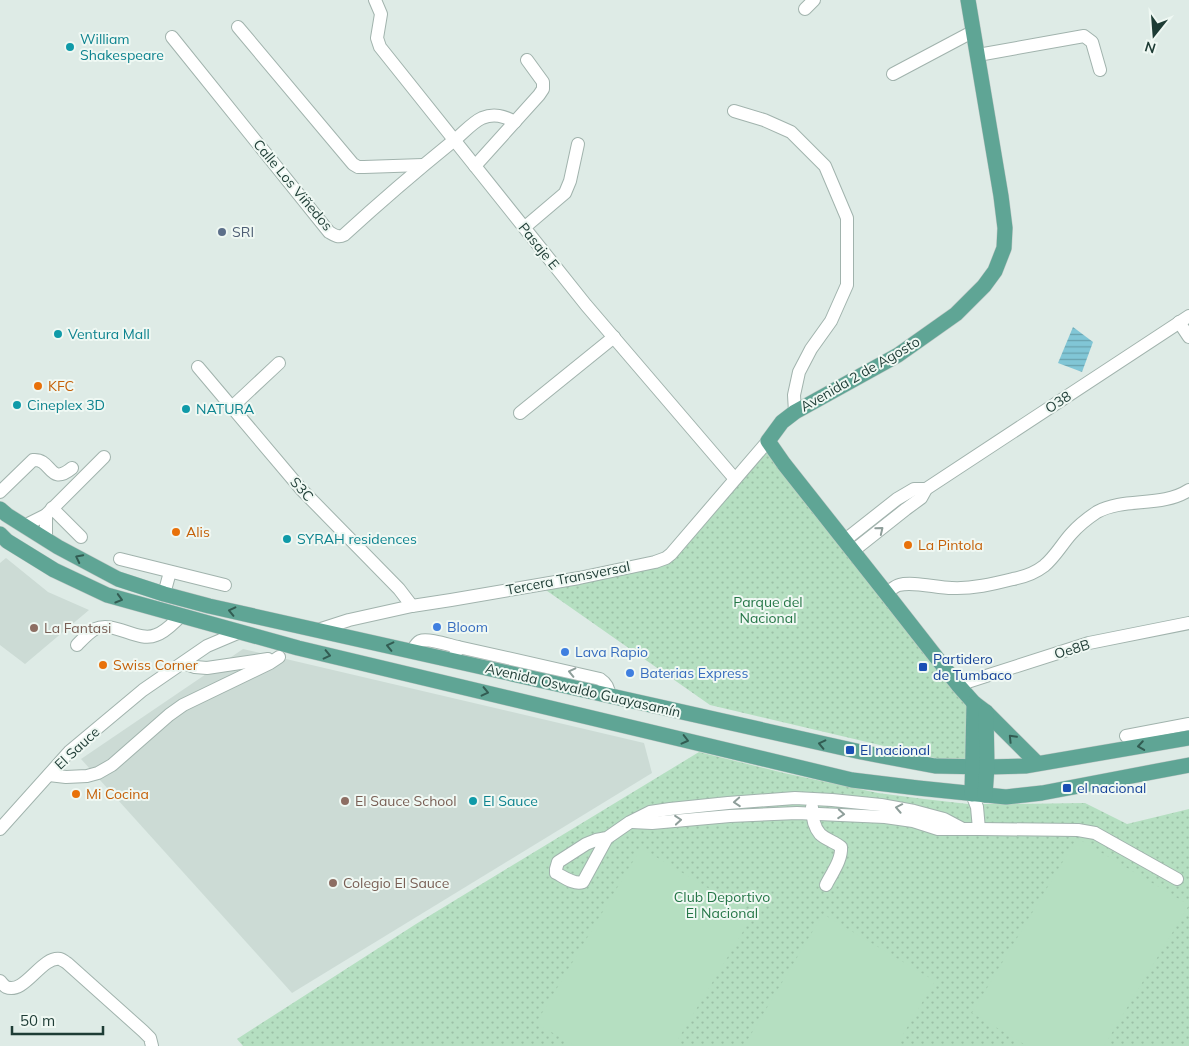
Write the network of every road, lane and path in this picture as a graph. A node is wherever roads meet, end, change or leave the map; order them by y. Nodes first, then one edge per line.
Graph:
1 (375, 0) edge
2 (968, 0) edge
3 (238, 28) dead end
4 (974, 31) junction
5 (172, 37) dead end
6 (978, 56) junction
7 (527, 60) dead end
8 (1100, 70) dead end
9 (893, 74) dead end
10 (734, 111) dead end
11 (515, 122) junction
12 (455, 140) junction
13 (578, 144) dead end
14 (423, 165) junction
15 (475, 166) junction
16 (524, 227) junction
17 (1184, 319) edge
18 (614, 336) junction
19 (1189, 337) edge
20 (279, 364) dead end
21 (198, 367) dead end
22 (232, 407) junction
23 (795, 412) junction
24 (520, 413) dead end
25 (768, 441) junction
26 (104, 457) dead end
27 (72, 468) dead end
28 (735, 479) junction
29 (1189, 490) edge
30 (0, 492) edge
31 (0, 508) edge
32 (49, 511) junction
33 (24, 526) junction
34 (81, 537) dead end
35 (46, 540) junction
36 (2, 541) edge
37 (849, 546) junction
38 (120, 559) dead end
39 (170, 572) junction
40 (225, 586) dead end
41 (886, 593) junction
42 (164, 594) junction
43 (412, 606) junction
44 (181, 616) junction
45 (1189, 623) edge
46 (318, 630) junction
47 (240, 632) junction
48 (77, 645) dead end
49 (298, 648) junction
50 (279, 657) junction
51 (183, 663) junction
52 (958, 686) junction
53 (974, 703) junction
54 (986, 712) junction
55 (1189, 724) edge
56 (1126, 736) dead end
57 (1189, 738) edge
58 (1037, 764) junction
59 (1189, 764) edge
60 (980, 767) junction
61 (49, 774) junction
62 (978, 798) junction
63 (812, 799) junction
64 (812, 814) junction
65 (630, 822) junction
66 (962, 828) junction
67 (0, 829) edge
68 (979, 829) junction
69 (607, 838) dead end
70 (1177, 879) dead end
71 (826, 884) dead end
72 (0, 981) edge
73 (152, 1046) edge

1 - 12 street, Pasaje E
2 - 4 main road, Avenida 2 de Agosto
3 - 14 street
4 - 6 main road, Avenida 2 de Agosto
4 - 9 street
5 - 14 street, Calle Los Viñedos
6 - 8 street
6 - 23 main road, Avenida 2 de Agosto
7 - 11 street
10 - 23 street
11 - 12 street, Calle Los Viñedos
11 - 15 street
12 - 14 street, Calle Los Viñedos
12 - 15 street, Pasaje E
13 - 16 street
15 - 16 street, Pasaje E
16 - 18 street, Pasaje E
17 - 19 street
17 - 37 street, O38
18 - 24 street
18 - 28 street, Pasaje E
20 - 22 street
21 - 22 street, S3C
22 - 43 street, S3C
23 - 25 main road, Avenida 2 de Agosto
25 - 28 street, Tercera Transversal
25 - 37 main road
26 - 32 street
27 - 30 street
28 - 43 street, Tercera Transversal
29 - 41 street
31 - 33 main road, Avenida Oswaldo Guayasamín
32 - 33 street
32 - 34 street
32 - 35 street
33 - 35 main road, Avenida Oswaldo Guayasamín
42 -> 35 main road, Avenida Oswaldo Guayasamín
36 -> 44 main road, Avenida Oswaldo Guayasamín
37 - 41 main road
38 - 39 street
39 - 40 street
39 - 42 street
41 - 52 main road
46 -> 42 main road, Avenida Oswaldo Guayasamín
43 - 46 street, Tercera Transversal
44 - 47 main road, Avenida Oswaldo Guayasamín
44 - 48 street
45 - 52 street, Oe8B
60 -> 46 main road, Avenida Oswaldo Guayasamín
47 - 49 main road, Avenida Oswaldo Guayasamín
47 - 51 street, El Sauce
49 - 50 street
49 -> 62 main road, Avenida Oswaldo Guayasamín
50 - 51 street
50 - 61 street
51 - 61 street, El Sauce
52 - 53 main road
53 - 54 main road
53 - 60 main road
58 -> 54 main road
54 - 60 main road
55 - 56 street
57 -> 58 main road, Avenida Oswaldo Guayasamín
58 - 60 main road, Avenida Oswaldo Guayasamín
59 - 62 main road, Avenida Oswaldo Guayasamín
60 - 62 main road
61 - 67 street, El Sauce
62 - 68 street
63 - 64 street
63 -> 65 street
66 -> 63 street
65 -> 64 street
64 -> 66 street
64 - 71 street
65 - 69 street
66 - 68 street
68 - 70 street
72 - 73 street

